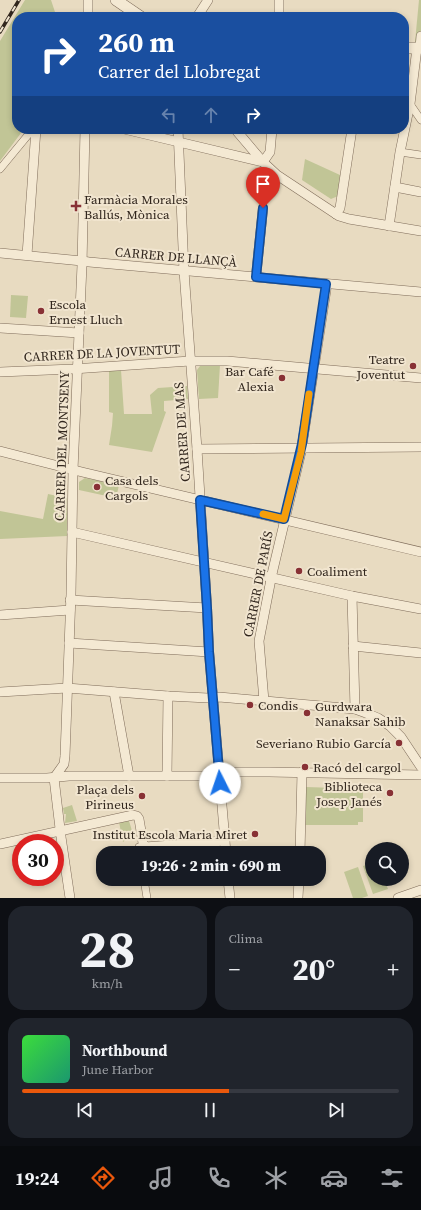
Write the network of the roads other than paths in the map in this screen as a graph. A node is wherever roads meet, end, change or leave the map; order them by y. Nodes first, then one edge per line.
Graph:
1 (88, 0) edge
2 (116, 0) edge
3 (208, 0) edge
4 (279, 0) edge
5 (88, 12) edge
6 (134, 12) edge
7 (200, 12) edge
8 (279, 12) edge
9 (421, 36) edge
10 (419, 48) edge
11 (410, 104) junction
12 (409, 109) edge
13 (421, 120) edge
14 (28, 134) edge
15 (36, 134) edge
16 (85, 134) edge
17 (145, 134) edge
18 (178, 134) edge
19 (239, 134) edge
20 (272, 134) edge
21 (351, 134) edge
22 (404, 134) edge
23 (178, 142) junction
24 (400, 152) junction
25 (421, 155) edge
26 (263, 162) junction
27 (0, 169) edge
28 (395, 187) junction
29 (421, 192) edge
30 (263, 208) dead end
31 (336, 214) junction
32 (389, 226) junction
33 (421, 231) edge
34 (0, 253) edge
35 (27, 255) junction
36 (82, 261) junction
37 (184, 271) junction
38 (256, 277) junction
39 (326, 284) junction
40 (421, 292) edge
41 (0, 328) edge
42 (79, 333) junction
43 (190, 361) junction
44 (78, 368) junction
45 (313, 368) junction
46 (0, 372) edge
47 (421, 378) edge
48 (421, 447) edge
49 (301, 448) junction
50 (197, 449) junction
51 (0, 451) edge
52 (73, 470) junction
53 (200, 500) junction
54 (284, 519) junction
55 (72, 532) junction
56 (421, 552) edge
57 (204, 561) junction
58 (271, 577) junction
59 (352, 596) junction
60 (70, 600) junction
61 (207, 608) junction
62 (421, 609) edge
63 (70, 610) junction
64 (0, 615) edge
65 (69, 643) junction
66 (353, 646) junction
67 (209, 652) junction
68 (421, 653) edge
69 (67, 688) junction
70 (0, 692) edge
71 (114, 692) junction
72 (168, 696) junction
73 (213, 697) junction
74 (264, 701) junction
75 (355, 710) junction
76 (64, 764) junction
77 (421, 767) edge
78 (302, 772) junction
79 (421, 774) edge
80 (219, 775) junction
81 (70, 776) junction
82 (129, 776) junction
83 (167, 776) junction
84 (0, 778) edge
85 (54, 778) junction
86 (61, 831) junction
87 (225, 842) junction
88 (0, 844) edge
89 (143, 846) edge
90 (184, 846) edge
91 (225, 846) edge
92 (300, 846) edge
93 (145, 886) edge
94 (229, 886) edge
95 (299, 886) edge
96 (421, 890) edge
97 (421, 894) edge
98 (70, 898) edge
99 (147, 898) edge
100 (230, 898) edge
101 (298, 898) edge
102 (398, 898) edge
103 (418, 898) edge

1 - 5 street
2 - 6 street
3 - 7 street
4 - 8 street
9 - 10 street
10 - 11 street
11 - 12 street
11 - 13 street
14 - 27 street
15 - 35 street
16 - 36 street, CARRER DEL MONTSENY
17 - 23 street
18 - 23 street, CARRER DE MAS
19 - 26 street
20 - 26 street
21 - 31 street
22 - 24 street
23 - 26 street
23 - 37 street, CARRER DE MAS
24 - 25 street
24 - 28 street
26 - 31 street
28 - 29 street
28 - 32 street
30 - 38 street
31 - 32 street
32 - 33 street
34 - 35 street, CARRER DE LLANÇÀ
35 - 36 street, CARRER DE LLANÇÀ
36 - 37 street, CARRER DE LLANÇÀ
36 - 42 street, CARRER DEL MONTSENY
37 - 38 street, CARRER DE LLANÇÀ
37 - 43 street, CARRER DE MAS
38 - 39 street, CARRER DE LLANÇÀ
39 - 40 street, CARRER DE LLANÇÀ
39 - 45 street, CARRER DE PARÍS
41 - 42 street
42 - 44 street, CARRER DEL MONTSENY
43 - 44 street, CARRER DE LA JOVENTUT
43 - 45 street, CARRER DE LA JOVENTUT
43 - 50 street, CARRER DE MAS
44 - 46 street, CARRER DE LA JOVENTUT
44 - 52 street, CARRER DEL MONTSENY
45 - 47 street, CARRER DE LA JOVENTUT
45 - 49 street, CARRER DE PARÍS
48 - 49 street
49 - 50 street
49 - 54 street, CARRER DE PARÍS
50 - 53 street, CARRER DE MAS
51 - 52 street
52 - 53 street
52 - 55 street, CARRER DEL MONTSENY
53 - 54 street
53 - 57 street, CARRER DE MAS
54 - 56 street
54 - 58 street, CARRER DE PARÍS
55 - 57 street
55 - 60 street, CARRER DEL MONTSENY
57 - 58 street
57 - 61 street, CARRER DE MAS
58 - 59 street
58 - 74 street, CARRER DE PARÍS
59 - 62 street
59 - 66 street
60 - 61 street
60 - 63 street, CARRER DEL MONTSENY
61 - 67 street, CARRER DE MAS
63 - 64 street
63 - 65 street, CARRER DEL MONTSENY
65 - 67 street
65 - 69 street, CARRER DEL MONTSENY
66 - 68 street
66 - 75 street
67 - 73 street, CARRER DE MAS
69 - 70 street
69 - 71 street
69 - 76 street, CARRER DEL MONTSENY
71 - 72 street
71 - 82 street
72 - 73 street
72 - 83 street
73 - 74 street
73 - 80 street, CARRER DE MAS
74 - 75 street
75 - 77 street
76 - 81 street, CARRER DEL MONTSENY
76 - 85 street
78 - 79 street
78 - 80 street
78 - 92 street
80 - 83 street
80 - 87 street, CARRER DE MAS
81 - 82 street
81 - 85 street
82 - 83 street
84 - 85 street
85 - 86 street
86 - 88 street
86 - 89 street
86 - 98 street
87 - 90 street
87 - 91 street, CARRER DE MAS
93 - 99 street
94 - 100 street
95 - 101 street
96 - 102 street
97 - 103 street

